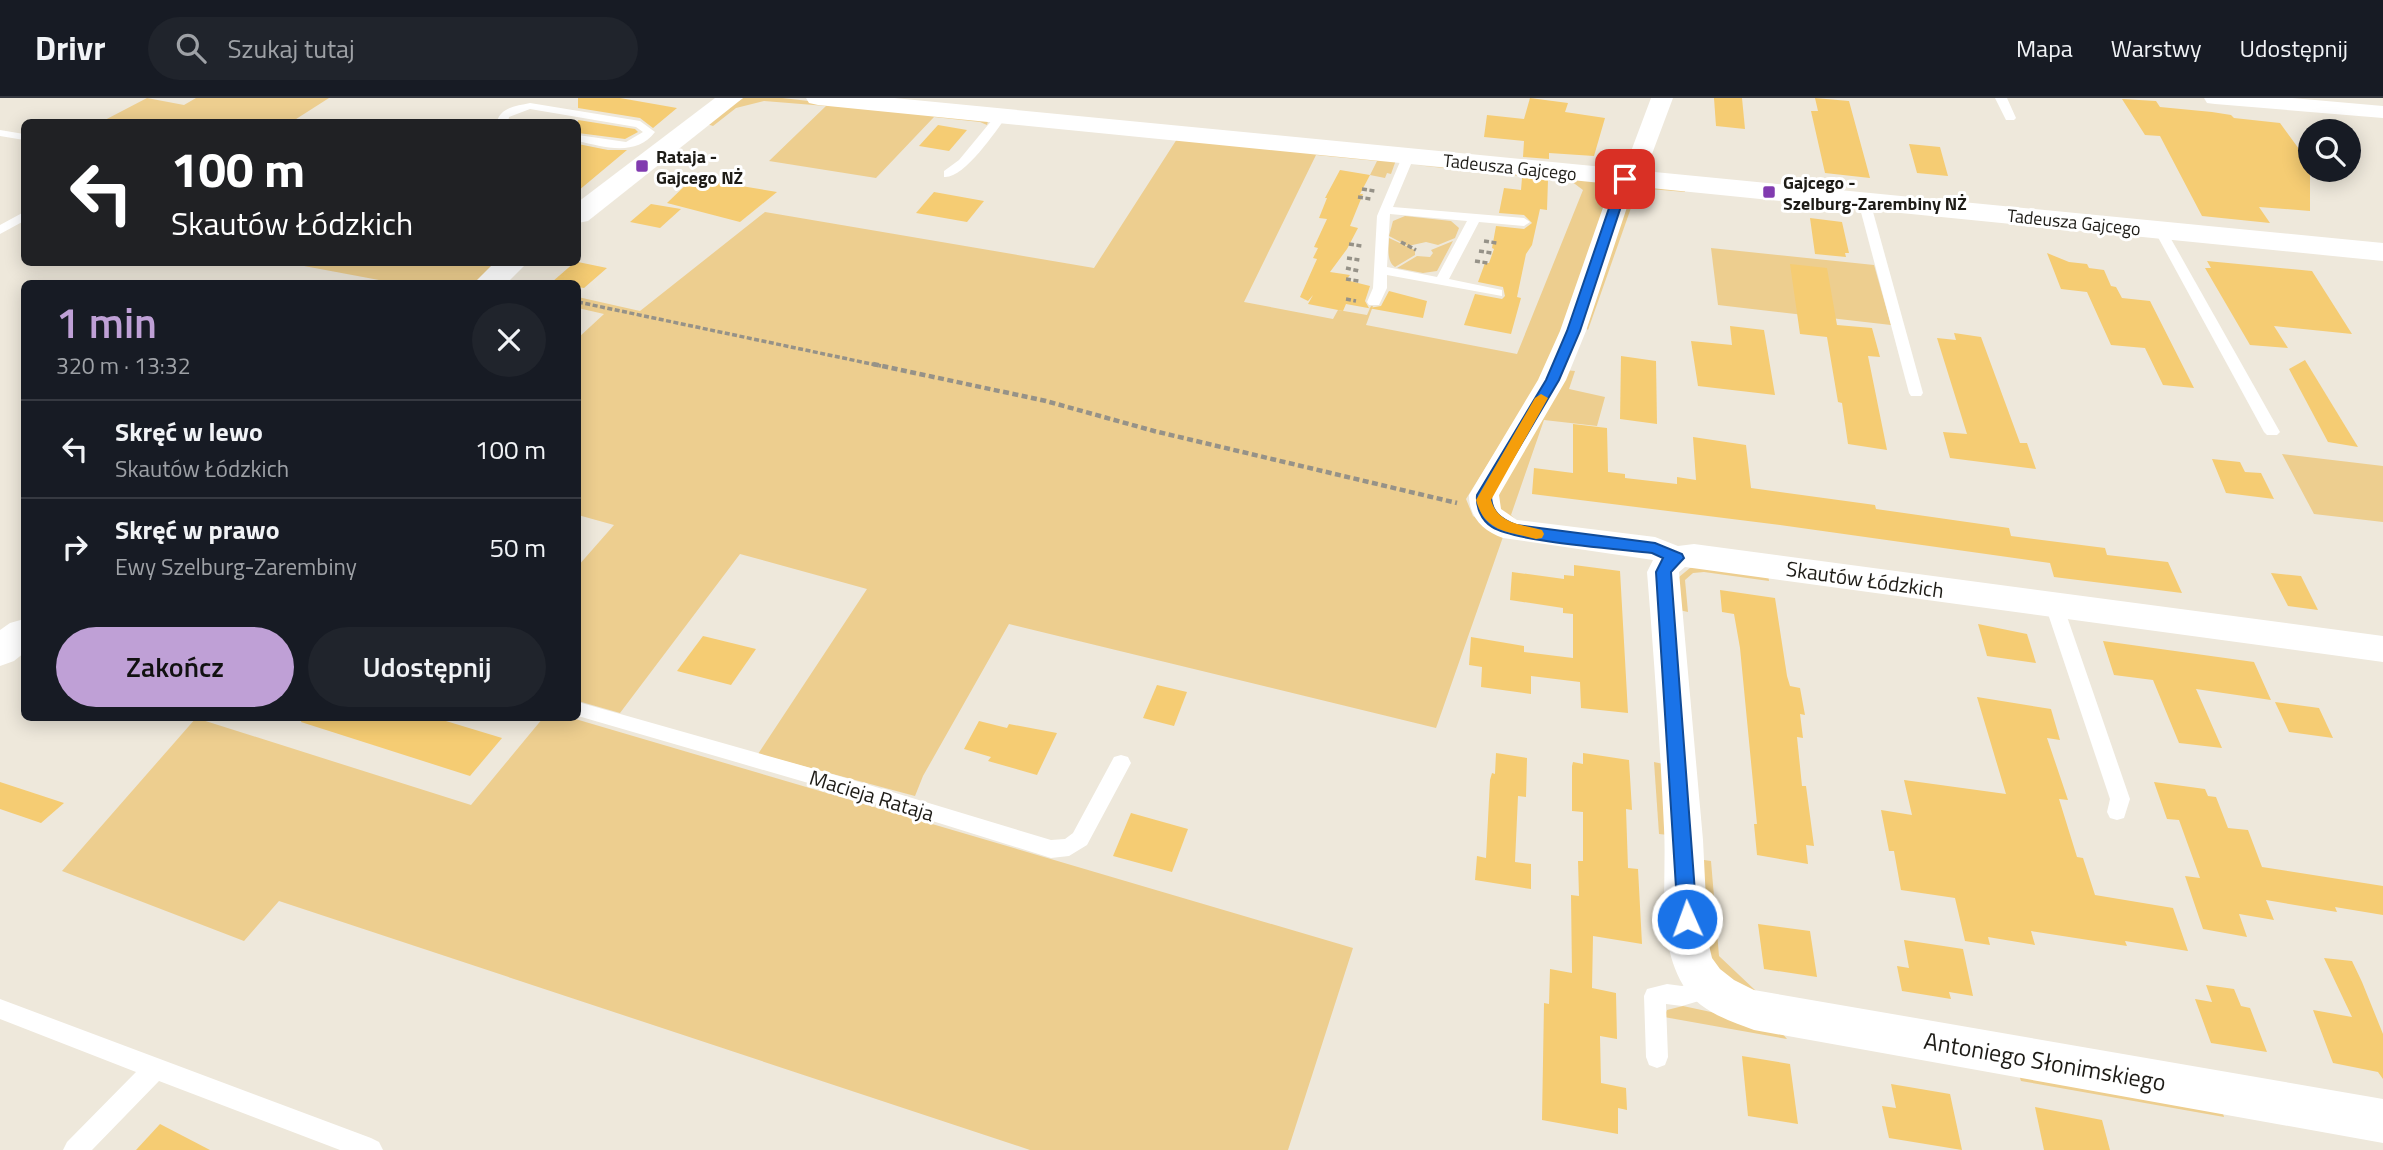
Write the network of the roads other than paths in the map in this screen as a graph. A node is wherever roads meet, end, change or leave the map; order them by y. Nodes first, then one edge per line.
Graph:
1 (731, 98) edge
2 (818, 98) edge
3 (1662, 98) edge
4 (2001, 98) edge
5 (2215, 98) edge
6 (2383, 112) edge
7 (1001, 116) junction
8 (2010, 118) dead end
9 (504, 119) edge
10 (0, 133) edge
11 (21, 136) edge
12 (581, 138) edge
13 (644, 139) junction
14 (670, 144) junction
15 (1408, 157) junction
16 (948, 174) dead end
17 (1632, 179) junction
18 (1864, 201) junction
19 (1385, 210) junction
20 (581, 213) edge
21 (21, 218) edge
22 (1475, 218) junction
23 (1524, 222) dead end
24 (0, 230) edge
25 (2160, 230) junction
26 (2383, 252) edge
27 (509, 266) edge
28 (1381, 270) junction
29 (491, 280) edge
30 (1441, 282) junction
31 (1497, 293) dead end
32 (1374, 302) dead end
33 (1916, 393) dead end
34 (2272, 432) dead end
35 (1676, 558) junction
36 (2054, 605) junction
37 (21, 635) edge
38 (2383, 649) edge
39 (0, 651) edge
40 (581, 710) edge
41 (1121, 763) dead end
42 (2117, 812) dead end
43 (1711, 988) junction
44 (0, 1009) edge
45 (1657, 1057) dead end
46 (156, 1068) junction
47 (2383, 1121) edge
48 (75, 1150) edge
49 (371, 1150) edge

1 - 14 street
2 - 7 street, Tadeusza Gajcego
3 - 17 street
4 - 8 lane
5 - 6 street
7 - 15 street, Tadeusza Gajcego
7 - 16 lane
9 - 13 lane
10 - 11 lane
12 - 13 lane
13 - 14 lane
14 - 20 street
15 - 17 street, Tadeusza Gajcego
15 - 19 lane
17 - 18 street, Tadeusza Gajcego
17 - 35 street, Skautów Łódzkich
18 - 25 street, Tadeusza Gajcego
18 - 33 lane
19 - 22 lane
19 - 28 lane
21 - 24 lane
22 - 23 lane
22 - 30 lane
25 - 26 street, Tadeusza Gajcego
25 - 34 lane, Tadeusza Gajcego
27 - 29 street
28 - 30 lane
28 - 32 lane
30 - 31 lane
35 - 36 street, Skautów Łódzkich
35 - 43 street
36 - 38 street, Skautów Łódzkich
36 - 42 lane
37 - 39 street
40 - 41 lane, Macieja Rataja
43 - 45 lane
43 - 47 street, Antoniego Słonimskiego
44 - 46 lane
46 - 48 lane
46 - 49 lane

